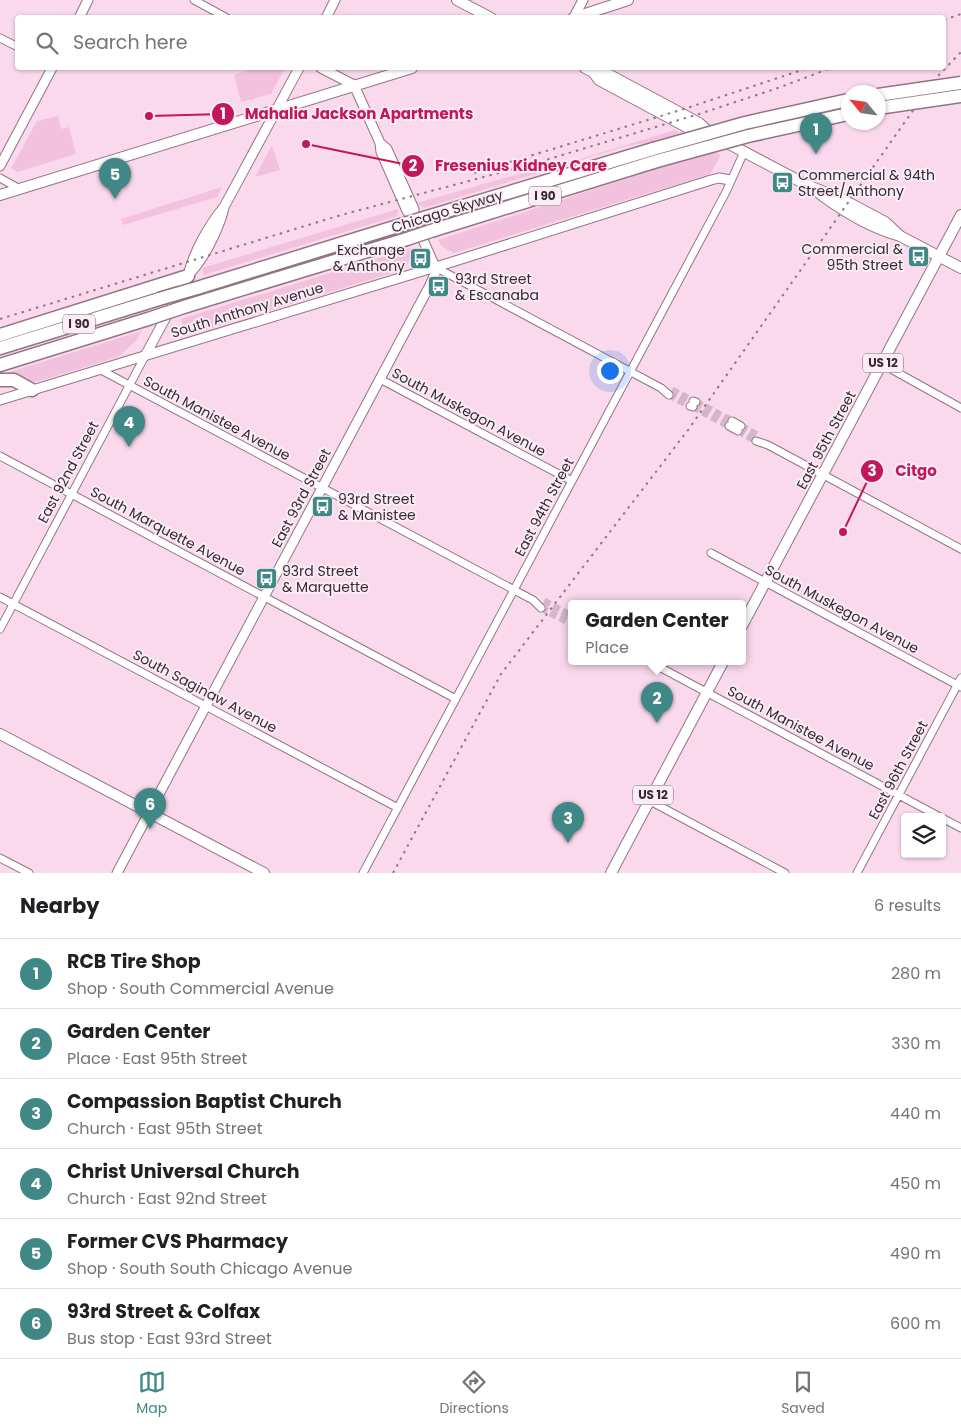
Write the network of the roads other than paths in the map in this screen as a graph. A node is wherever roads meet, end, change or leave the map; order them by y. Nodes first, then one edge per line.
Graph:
1 (88, 0) edge
2 (194, 0) edge
3 (335, 0) edge
4 (457, 0) edge
5 (583, 0) edge
6 (628, 0) edge
7 (80, 15) edge
8 (222, 15) edge
9 (328, 15) edge
10 (484, 15) edge
11 (575, 15) edge
12 (580, 15) edge
13 (0, 38) edge
14 (15, 46) edge
15 (51, 70) edge
16 (298, 70) edge
17 (325, 70) edge
18 (405, 70) edge
19 (589, 70) edge
20 (961, 83) edge
21 (354, 85) junction
22 (886, 94) edge
23 (961, 96) edge
24 (841, 102) edge
25 (886, 107) edge
26 (276, 110) junction
27 (841, 116) edge
28 (744, 152) junction
29 (655, 155) junction
30 (0, 166) edge
31 (0, 178) edge
32 (730, 180) junction
33 (20, 189) junction
34 (0, 195) edge
35 (961, 215) edge
36 (939, 256) junction
37 (435, 267) junction
38 (961, 268) edge
39 (188, 276) junction
40 (0, 334) edge
41 (0, 348) edge
42 (145, 356) junction
43 (882, 364) junction
44 (0, 365) edge
45 (101, 370) junction
46 (630, 372) junction
47 (380, 379) junction
48 (0, 380) edge
49 (129, 385) junction
50 (32, 390) junction
51 (671, 392) tunnel mouth
52 (0, 400) edge
53 (961, 408) edge
54 (730, 424) tunnel mouth
55 (739, 429) tunnel mouth
56 (758, 438) tunnel mouth
57 (0, 456) edge
58 (823, 474) junction
59 (572, 481) junction
60 (322, 488) junction
61 (72, 494) junction
62 (961, 549) edge
63 (711, 552) dead end
64 (765, 582) junction
65 (514, 590) junction
66 (264, 596) junction
67 (0, 597) edge
68 (13, 604) junction
69 (543, 605) tunnel mouth
70 (746, 618) edge
71 (0, 629) edge
72 (656, 665) edge
73 (721, 665) edge
74 (960, 684) edge
75 (707, 692) junction
76 (456, 699) junction
77 (206, 706) junction
78 (0, 734) edge
79 (899, 795) junction
80 (650, 800) junction
81 (398, 808) junction
82 (149, 813) junction
83 (933, 813) edge
84 (946, 820) edge
85 (961, 828) edge
86 (0, 858) edge
87 (29, 873) edge
88 (117, 873) edge
89 (264, 873) edge
90 (364, 873) edge
91 (611, 873) edge
92 (784, 873) edge
93 (857, 873) edge

1 - 7 street
2 - 8 street
3 - 9 street
4 - 10 main road
5 - 11 street
6 - 12 main road
13 - 14 street
15 - 30 street
16 - 26 street, East 92nd Street
17 - 21 street
18 - 21 main road
19 - 28 main road
20 - 22 highway, bridge
21 - 26 main road
21 - 37 street
23 - 25 highway, bridge
24 - 29 highway, Chicago Skyway / I 90, bridge
26 - 33 main road
26 - 39 street, East 92nd Street
27 - 29 highway, Chicago Skyway / I 90, bridge
28 - 32 street, East 94th Street
28 - 36 main road
29 - 41 highway, Chicago Skyway / I 90, bridge
29 - 44 highway, Chicago Skyway / I 90, bridge
31 - 33 street
32 - 37 street, South Anthony Avenue
32 - 46 street, East 94th Street
33 - 34 main road
35 - 36 main road, East 95th Street / US 12
36 - 38 main road
36 - 43 main road, East 95th Street / US 12
37 - 42 street, South Anthony Avenue
37 - 46 street
37 - 47 street, East 93rd Street
39 - 40 highway
39 - 42 street, East 92nd Street
42 - 45 street, South Anthony Avenue
42 - 49 street, East 92nd Street
43 - 53 street
43 - 58 main road, East 95th Street / US 12
45 - 49 street, South Manistee Avenue
45 - 50 street, South Anthony Avenue
46 - 51 street
46 - 59 street, East 94th Street
47 - 59 street, South Muskegon Avenue
47 - 60 street, East 93rd Street
48 - 50 highway
49 - 60 street, South Manistee Avenue
49 - 61 street, East 92nd Street
50 - 52 street, South Anthony Avenue
54 - 55 street
56 - 58 street
57 - 61 street, South Marquette Avenue
58 - 62 street
58 - 64 main road, East 95th Street / US 12
59 - 65 street, East 94th Street
60 - 65 street, South Manistee Avenue
60 - 66 street, East 93rd Street
61 - 66 street, South Marquette Avenue
61 - 68 street, East 92nd Street
63 - 64 street, South Muskegon Avenue
64 - 70 main road, East 95th Street / US 12
64 - 74 street, South Muskegon Avenue
65 - 69 street, South Manistee Avenue
65 - 76 street, East 94th Street
66 - 76 street, South Marquette Avenue
66 - 77 street, East 93rd Street
67 - 68 street, South Saginaw Avenue
68 - 71 street, East 92nd Street
68 - 77 street, South Saginaw Avenue
72 - 75 street, South Manistee Avenue
73 - 75 main road, US 12
74 - 79 street, East 96th Street
75 - 79 street, South Manistee Avenue
75 - 80 main road, US 12
76 - 81 street, East 94th Street
77 - 81 street, South Saginaw Avenue
77 - 82 street, East 93rd Street
78 - 82 main road
79 - 83 street, South Manistee Avenue
79 - 93 street, East 96th Street
80 - 91 main road, US 12
80 - 92 street
81 - 90 street, East 94th Street
82 - 88 street, East 93rd Street
82 - 89 main road
84 - 85 street, South Manistee Avenue
86 - 87 street

